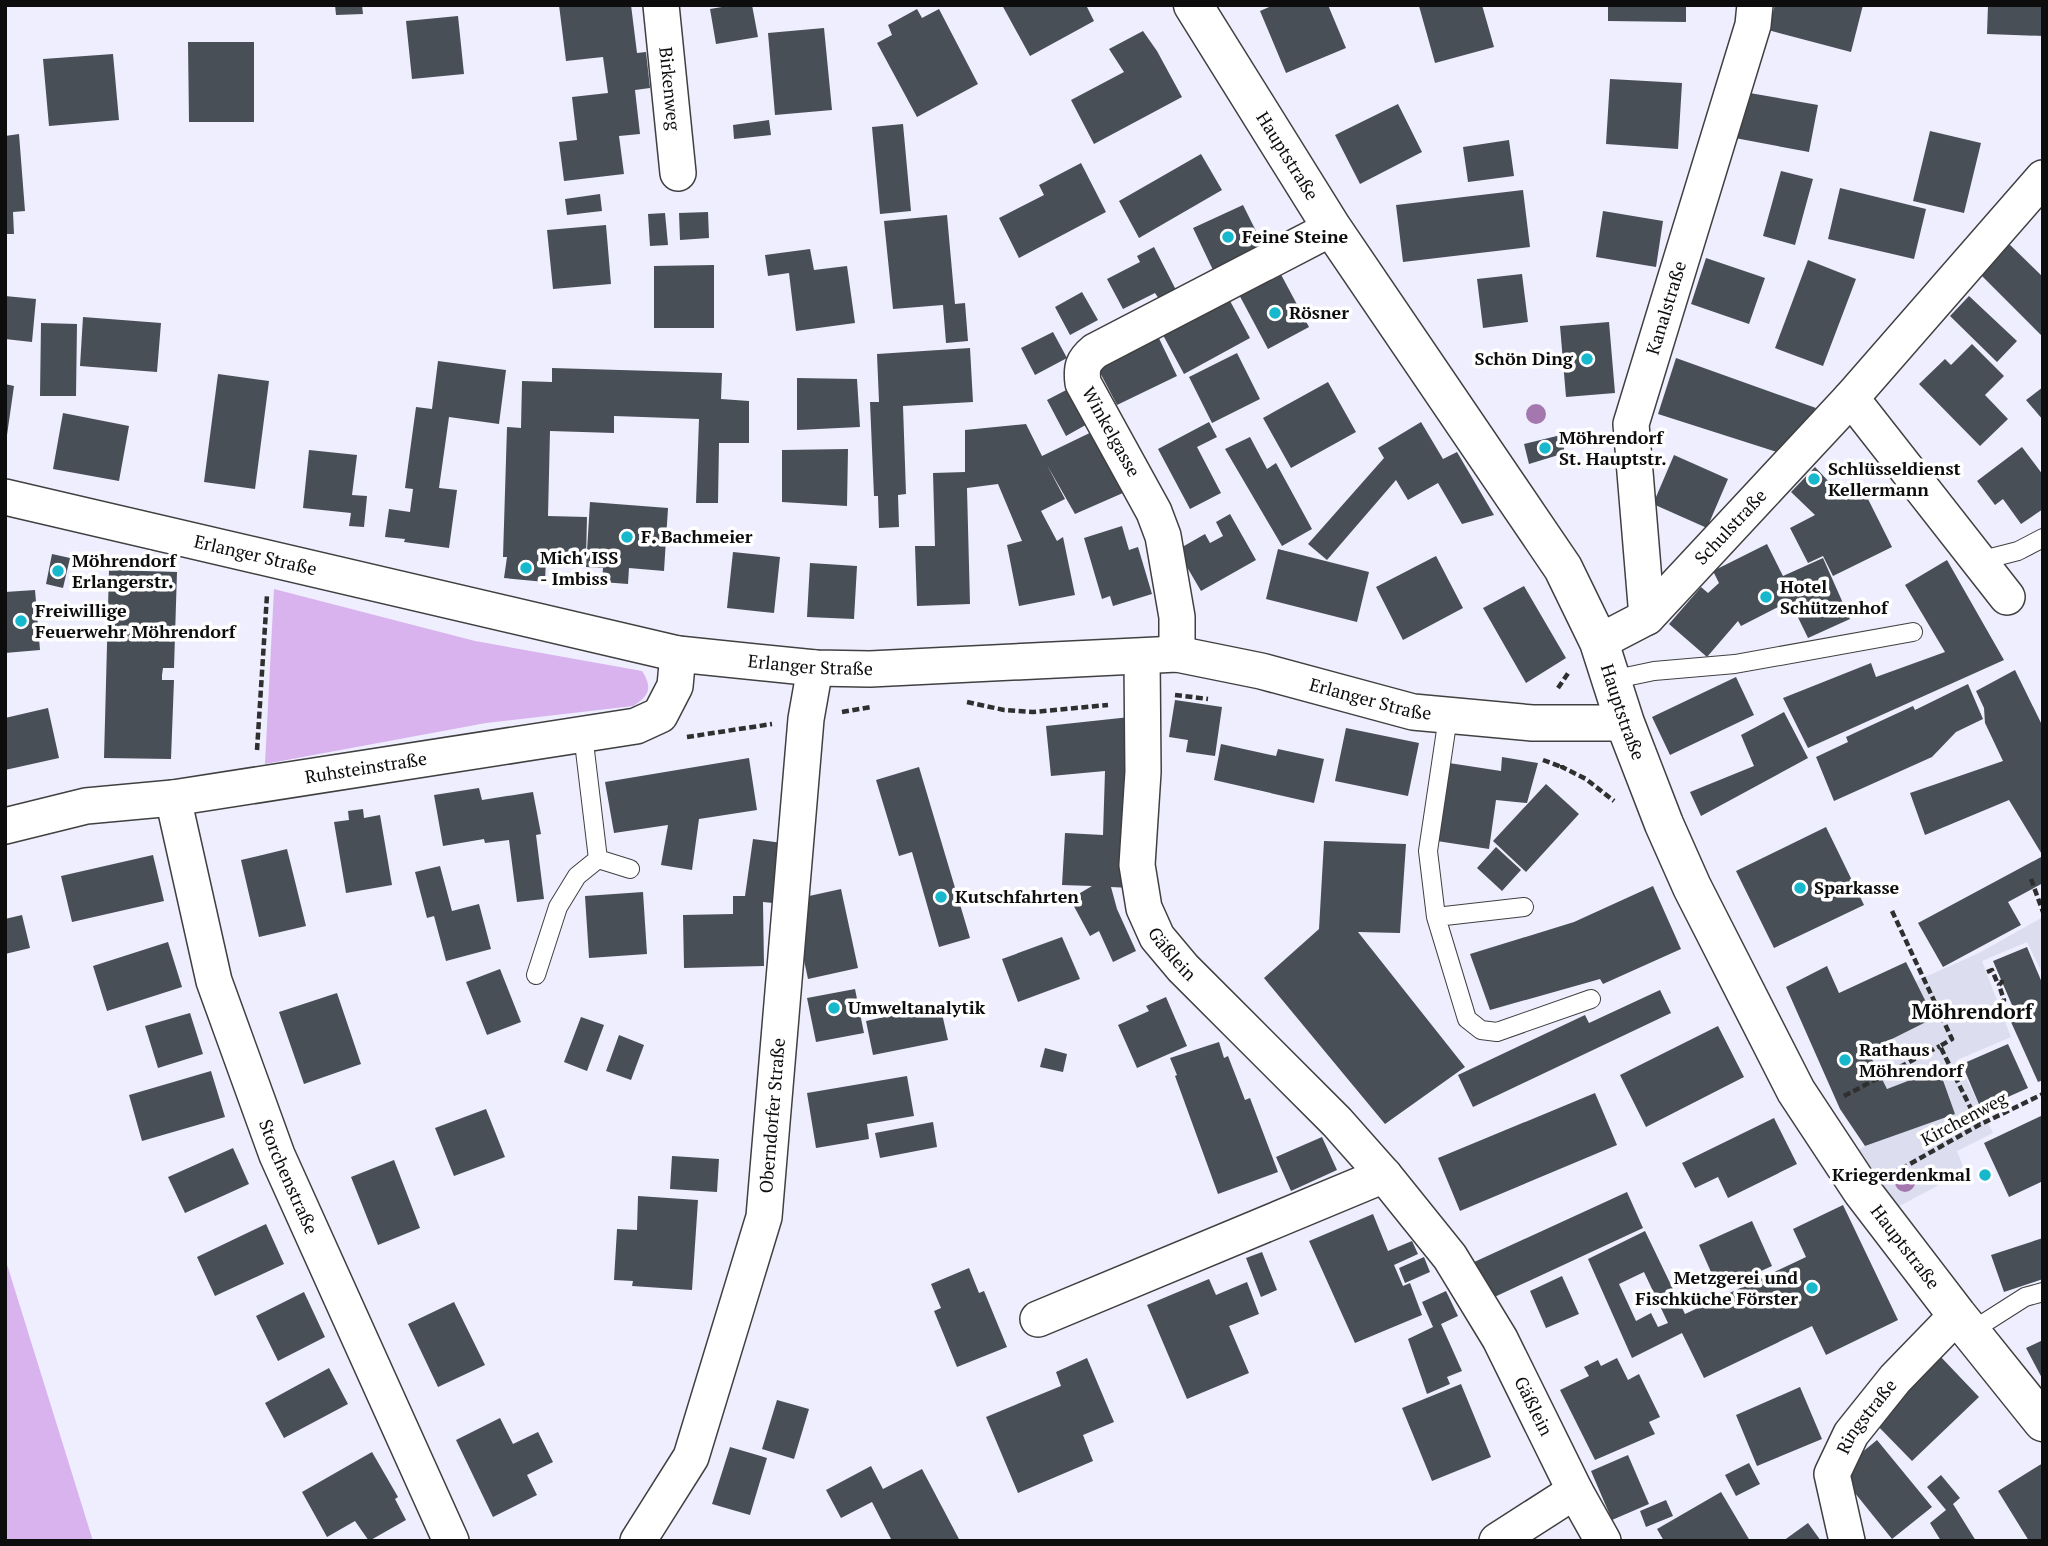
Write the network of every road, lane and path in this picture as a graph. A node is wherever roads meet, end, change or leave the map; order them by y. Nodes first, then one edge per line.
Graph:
1 (661, 5) edge
2 (1193, 5) edge
3 (1755, 5) edge
4 (678, 173) dead end
5 (2043, 178) edge
6 (1332, 228) junction
7 (1851, 398) junction
8 (5, 497) edge
9 (2043, 538) edge
10 (269, 559) junction
11 (1979, 561) junction
12 (2007, 597) dead end
13 (1647, 617) junction
14 (1913, 632) dead end
15 (1599, 642) junction
16 (678, 654) junction
17 (1177, 654) junction
18 (1142, 657) junction
19 (815, 668) junction
20 (1571, 671) dead end
21 (1611, 680) junction
22 (1143, 698) junction
23 (956, 701) dead end
24 (1220, 701) dead end
25 (880, 705) dead end
26 (660, 715) junction
27 (1448, 717) junction
28 (806, 719) junction
29 (1562, 723) junction
30 (1625, 723) junction
31 (583, 734) junction
32 (1537, 758) dead end
33 (1562, 767) junction
34 (255, 785) junction
35 (173, 798) junction
36 (1616, 803) dead end
37 (5, 826) edge
38 (598, 859) junction
39 (630, 869) dead end
40 (2031, 879) dead end
41 (1524, 907) dead end
42 (1892, 911) dead end
43 (2043, 912) edge
44 (1436, 917) junction
45 (1987, 972) dead end
46 (536, 975) dead end
47 (1591, 999) dead end
48 (1999, 1004) dead end
49 (1940, 1046) junction
50 (2043, 1094) edge
51 (1846, 1096) dead end
52 (1979, 1125) junction
53 (1384, 1175) junction
54 (1862, 1191) junction
55 (2043, 1292) edge
56 (1038, 1319) dead end
57 (1963, 1324) junction
58 (2043, 1422) edge
59 (1575, 1491) junction
60 (451, 1541) edge
61 (638, 1541) edge
62 (1497, 1541) edge
63 (1603, 1541) edge
64 (1847, 1541) edge

1 - 4 street, Birkenweg
2 - 6 street, Hauptstraße
3 - 13 street, Kanalstraße
5 - 7 street, Schulstraße
6 - 15 street, Hauptstraße
6 - 17 street, Winkelgasse
7 - 11 street
7 - 13 street, Schulstraße
8 - 10 street, Erlanger Straße
9 - 11 lane
10 - 16 street, Erlanger Straße
10 - 34 path
11 - 12 street
13 - 15 street, Schulstraße
14 - 21 lane
15 - 21 street, Hauptstraße
16 - 19 street, Erlanger Straße
16 - 26 street
17 - 18 street, Erlanger Straße
17 - 27 street, Erlanger Straße
18 - 19 street, Erlanger Straße
18 - 22 street, Gäßlein
19 - 28 street, Oberndorfer Straße
20 - 29 path
21 - 30 street, Hauptstraße
22 - 23 path
22 - 24 path
22 - 53 street, Gäßlein
25 - 28 path
26 - 28 path
26 - 31 street, Ruhsteinstraße
27 - 29 street, Erlanger Straße
27 - 44 lane
28 - 61 street, Oberndorfer Straße
29 - 30 street, Erlanger Straße
29 - 33 path
30 - 54 street, Hauptstraße
31 - 34 street, Ruhsteinstraße
31 - 38 lane
32 - 33 path
33 - 36 path
34 - 35 street, Ruhsteinstraße
35 - 37 street, Ruhsteinstraße
35 - 60 street, Storchenstraße
38 - 39 lane
38 - 46 lane
40 - 43 path
41 - 44 lane
42 - 49 path
44 - 47 lane
45 - 48 path
49 - 51 path
49 - 52 path
50 - 52 path, Kirchenweg
52 - 54 path, Kirchenweg
53 - 56 street
53 - 59 street, Gäßlein
54 - 57 street, Hauptstraße
55 - 57 lane
57 - 58 street, Hauptstraße
57 - 64 street, Ringstraße
59 - 62 street
59 - 63 street, Gäßlein

